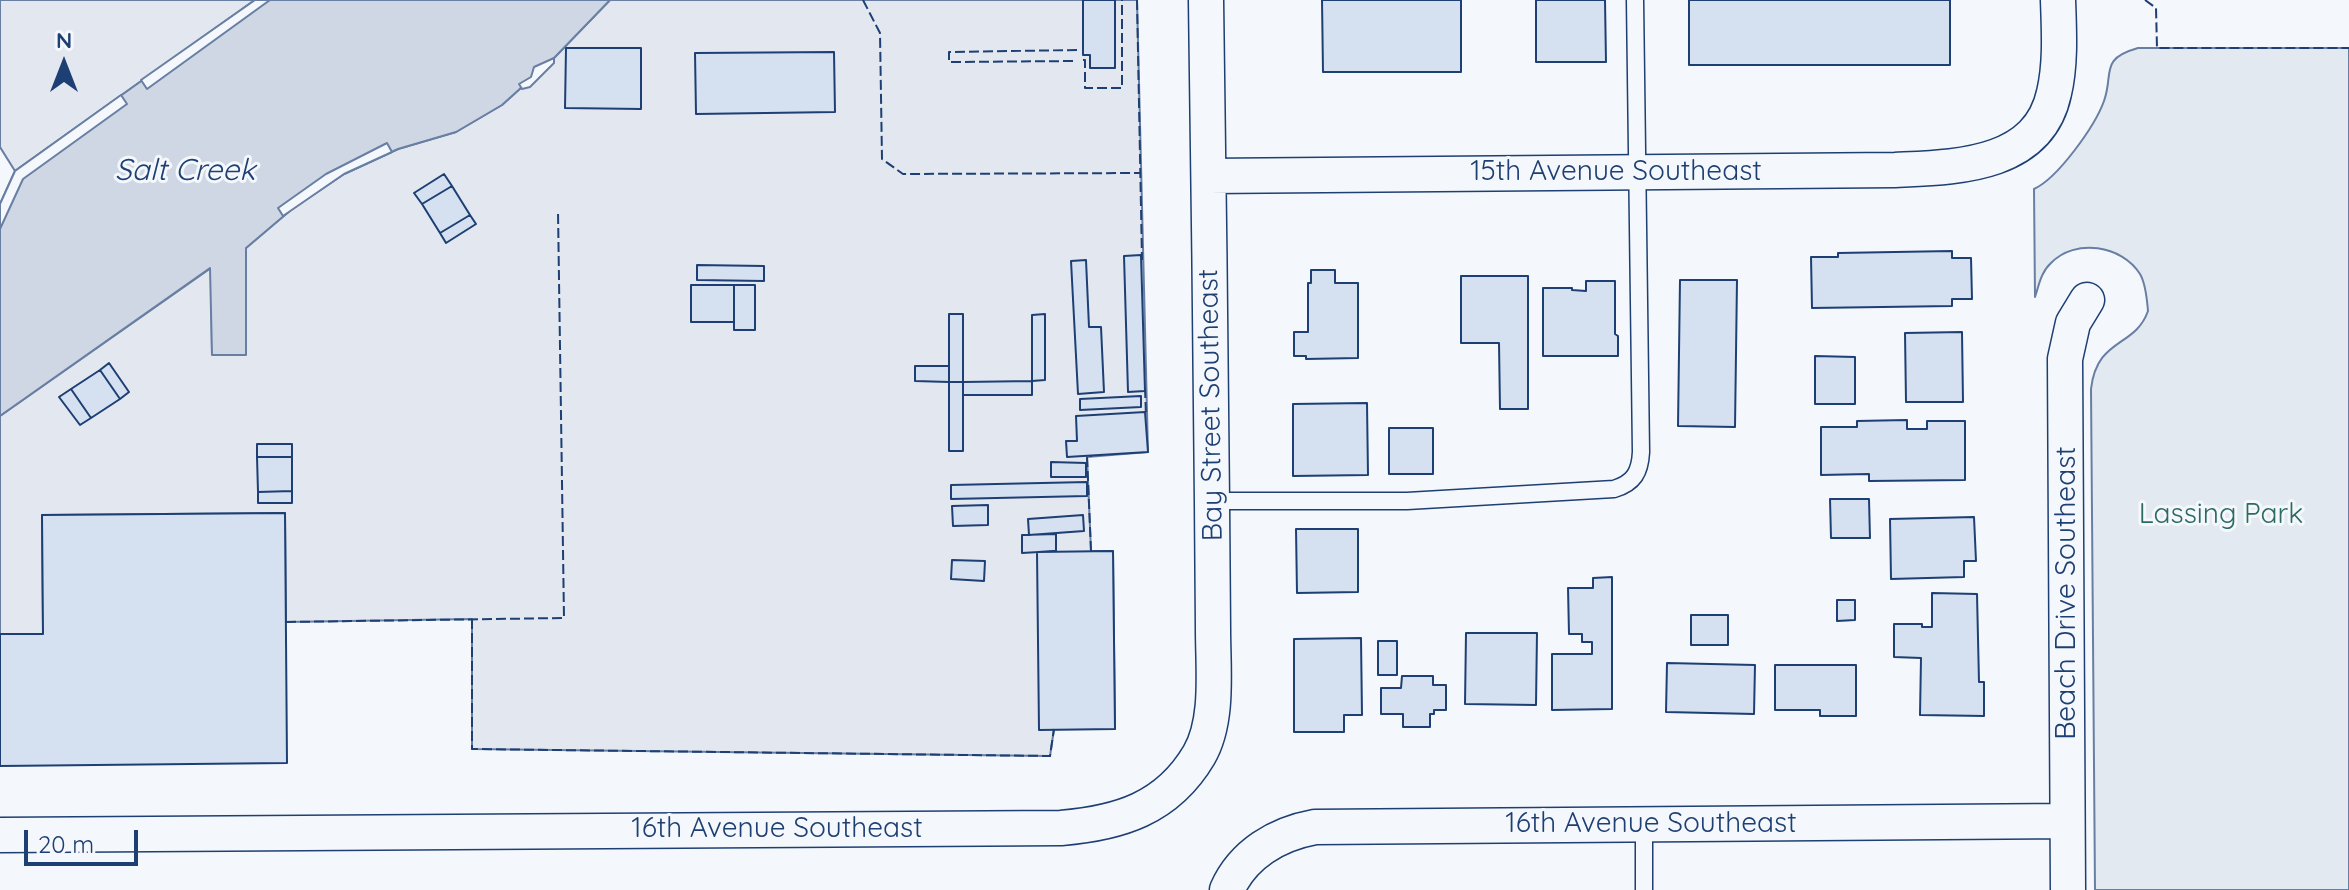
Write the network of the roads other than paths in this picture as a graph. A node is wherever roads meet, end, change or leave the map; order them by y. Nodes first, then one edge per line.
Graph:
1 (1206, 0) edge
2 (1635, 0) edge
3 (2058, 0) edge
4 (1637, 172) junction
5 (1209, 176) junction
6 (2087, 300) dead end
7 (1212, 501) junction
8 (1164, 794) joint
9 (2067, 821) junction
10 (1644, 824) junction
11 (0, 835) edge
12 (1236, 876) edge
13 (1644, 890) edge
14 (2068, 890) edge

1 - 5 street, Bay Street Southeast
2 - 4 lane
3 - 4 street, 15th Avenue Southeast
4 - 5 street, 15th Avenue Southeast
4 - 7 lane
5 - 7 street, Bay Street Southeast
6 - 9 street, Beach Drive Southeast
7 - 8 street, Bay Street Southeast
8 - 11 street, 16th Avenue Southeast
9 - 10 street, 16th Avenue Southeast
9 - 14 street, Beach Drive Southeast
10 - 12 street, 16th Avenue Southeast
10 - 13 lane

